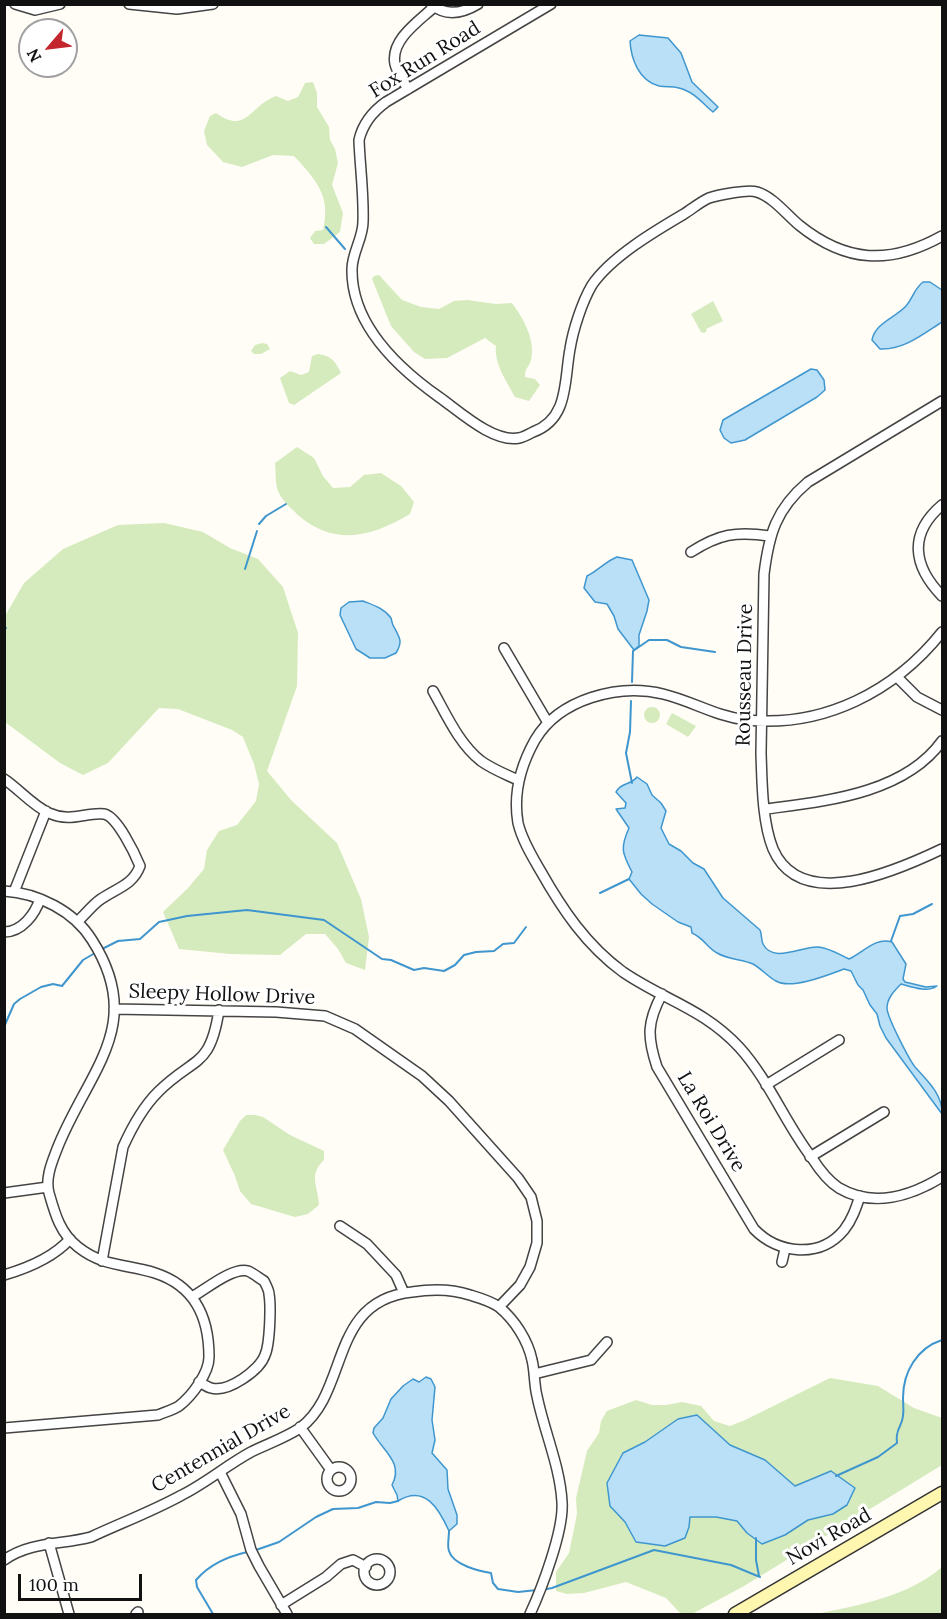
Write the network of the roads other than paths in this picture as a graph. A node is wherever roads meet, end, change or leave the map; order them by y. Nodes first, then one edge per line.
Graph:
1 (15, 4) edge
2 (60, 4) edge
3 (129, 4) edge
4 (213, 4) edge
5 (478, 4) edge
6 (551, 4) edge
7 (433, 6) edge
8 (408, 89) junction
9 (942, 236) edge
10 (942, 401) edge
11 (942, 505) edge
12 (770, 536) junction
13 (691, 552) dead end
14 (942, 596) edge
15 (942, 632) edge
16 (504, 648) dead end
17 (897, 677) junction
18 (433, 691) dead end
19 (942, 710) edge
20 (762, 720) junction
21 (548, 723) junction
22 (942, 741) edge
23 (4, 779) edge
24 (518, 780) junction
25 (766, 809) junction
26 (46, 811) junction
27 (942, 849) edge
28 (9, 891) edge
29 (40, 899) junction
30 (77, 922) junction
31 (4, 932) edge
32 (662, 994) junction
33 (114, 1009) junction
34 (219, 1010) junction
35 (839, 1040) dead end
36 (766, 1085) junction
37 (884, 1112) dead end
38 (810, 1157) junction
39 (942, 1177) edge
40 (48, 1187) junction
41 (4, 1193) edge
42 (860, 1196) junction
43 (340, 1226) dead end
44 (70, 1239) junction
45 (785, 1249) junction
46 (102, 1261) junction
47 (782, 1262) dead end
48 (4, 1275) edge
49 (405, 1293) junction
50 (192, 1297) junction
51 (499, 1307) junction
52 (607, 1342) dead end
53 (534, 1374) junction
54 (199, 1382) junction
55 (300, 1427) junction
56 (4, 1428) edge
57 (332, 1470) dead end
58 (220, 1472) junction
59 (942, 1493) edge
60 (49, 1543) junction
61 (4, 1560) edge
62 (366, 1567) dead end
63 (281, 1605) junction
64 (69, 1614) edge
65 (287, 1614) edge
66 (530, 1614) edge
67 (735, 1614) edge

1 - 2 street
3 - 4 street
5 - 7 street
6 - 8 street, Fox Run Road
7 - 8 street
8 - 9 street, Fox Run Road
10 - 12 street, Rousseau Drive
11 - 14 street
12 - 13 street
12 - 20 street, Rousseau Drive
15 - 17 street
16 - 21 street
17 - 19 street
17 - 20 street
18 - 24 street
20 - 21 street
20 - 25 street, Rousseau Drive
21 - 24 street
22 - 25 street
23 - 26 street
24 - 32 street
25 - 27 street, Rousseau Drive
26 - 28 street
26 - 30 street
28 - 29 street
29 - 30 street
29 - 31 street
30 - 33 street
32 - 36 street
32 - 45 street, La Roi Drive
33 - 34 street, Sleepy Hollow Drive
33 - 40 street
34 - 46 street
34 - 51 street, Sleepy Hollow Drive
35 - 36 street
36 - 38 street
37 - 38 street
38 - 42 street
39 - 42 street
40 - 41 street
40 - 44 street
42 - 45 street
43 - 49 street
44 - 46 street
44 - 48 street
45 - 47 street
46 - 50 street
49 - 51 street, Centennial Drive
49 - 55 street, Centennial Drive
50 - 54 street
50 - 54 street
51 - 53 street
52 - 53 street
53 - 66 street
54 - 56 street
55 - 57 street
55 - 58 street, Centennial Drive
58 - 60 street, Centennial Drive
58 - 63 street
59 - 67 main road, Novi Road
60 - 61 street, Centennial Drive
60 - 64 street
62 - 63 street
63 - 65 street

